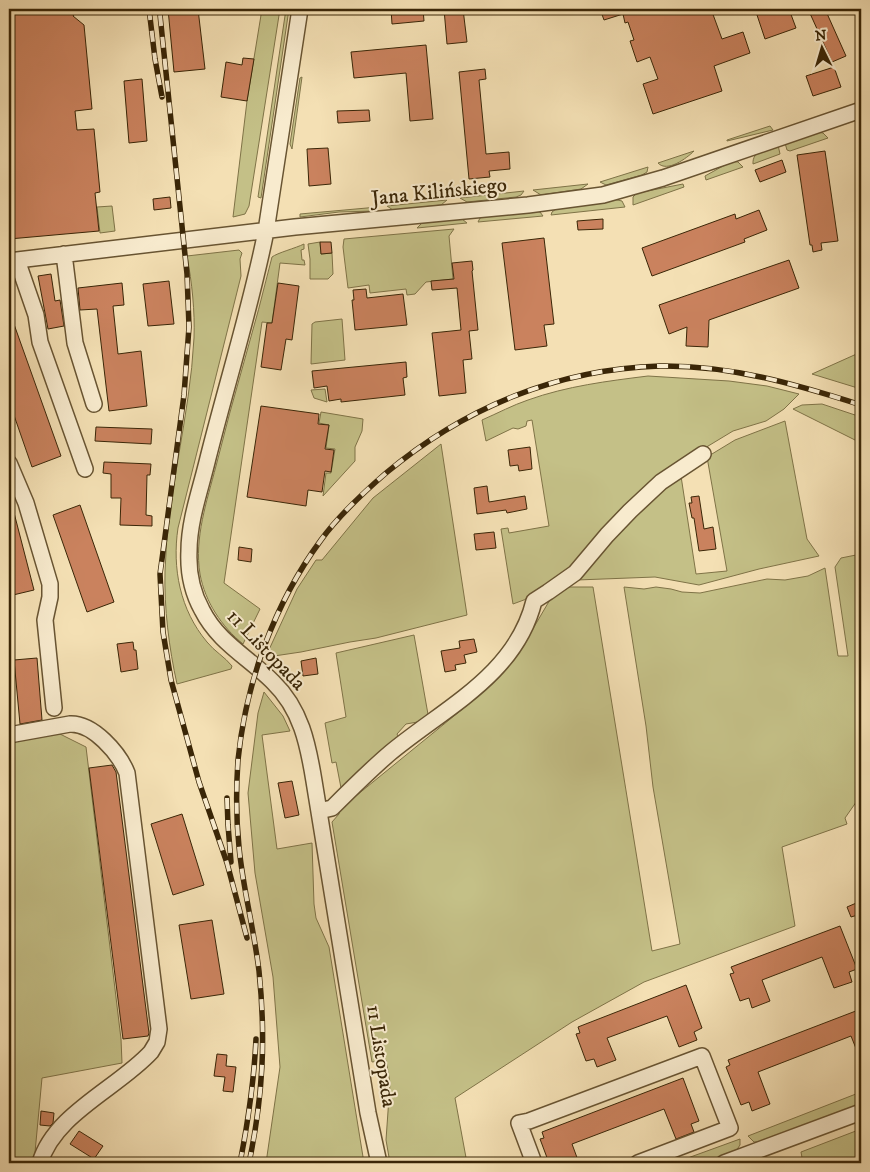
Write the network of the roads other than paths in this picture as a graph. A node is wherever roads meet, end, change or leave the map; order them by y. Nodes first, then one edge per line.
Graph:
1 (300, 9) edge
2 (861, 110) edge
3 (266, 231) junction
4 (64, 254) junction
5 (13, 260) edge
6 (94, 404) dead end
7 (703, 454) dead end
8 (9, 463) edge
9 (85, 469) dead end
10 (54, 708) dead end
11 (9, 734) edge
12 (319, 812) junction
13 (861, 1112) edge
14 (40, 1163) edge
15 (379, 1163) edge
16 (534, 1163) edge
17 (638, 1163) edge
18 (724, 1163) edge

1 - 3 street, 11 Listopada
2 - 3 street, Jana Kilińskiego
3 - 4 street, Jana Kilińskiego
3 - 12 street, 11 Listopada
4 - 5 street, Jana Kilińskiego
4 - 6 street
5 - 9 street
7 - 12 street
8 - 10 street
11 - 14 street
12 - 15 street, 11 Listopada
13 - 18 street
16 - 17 street

